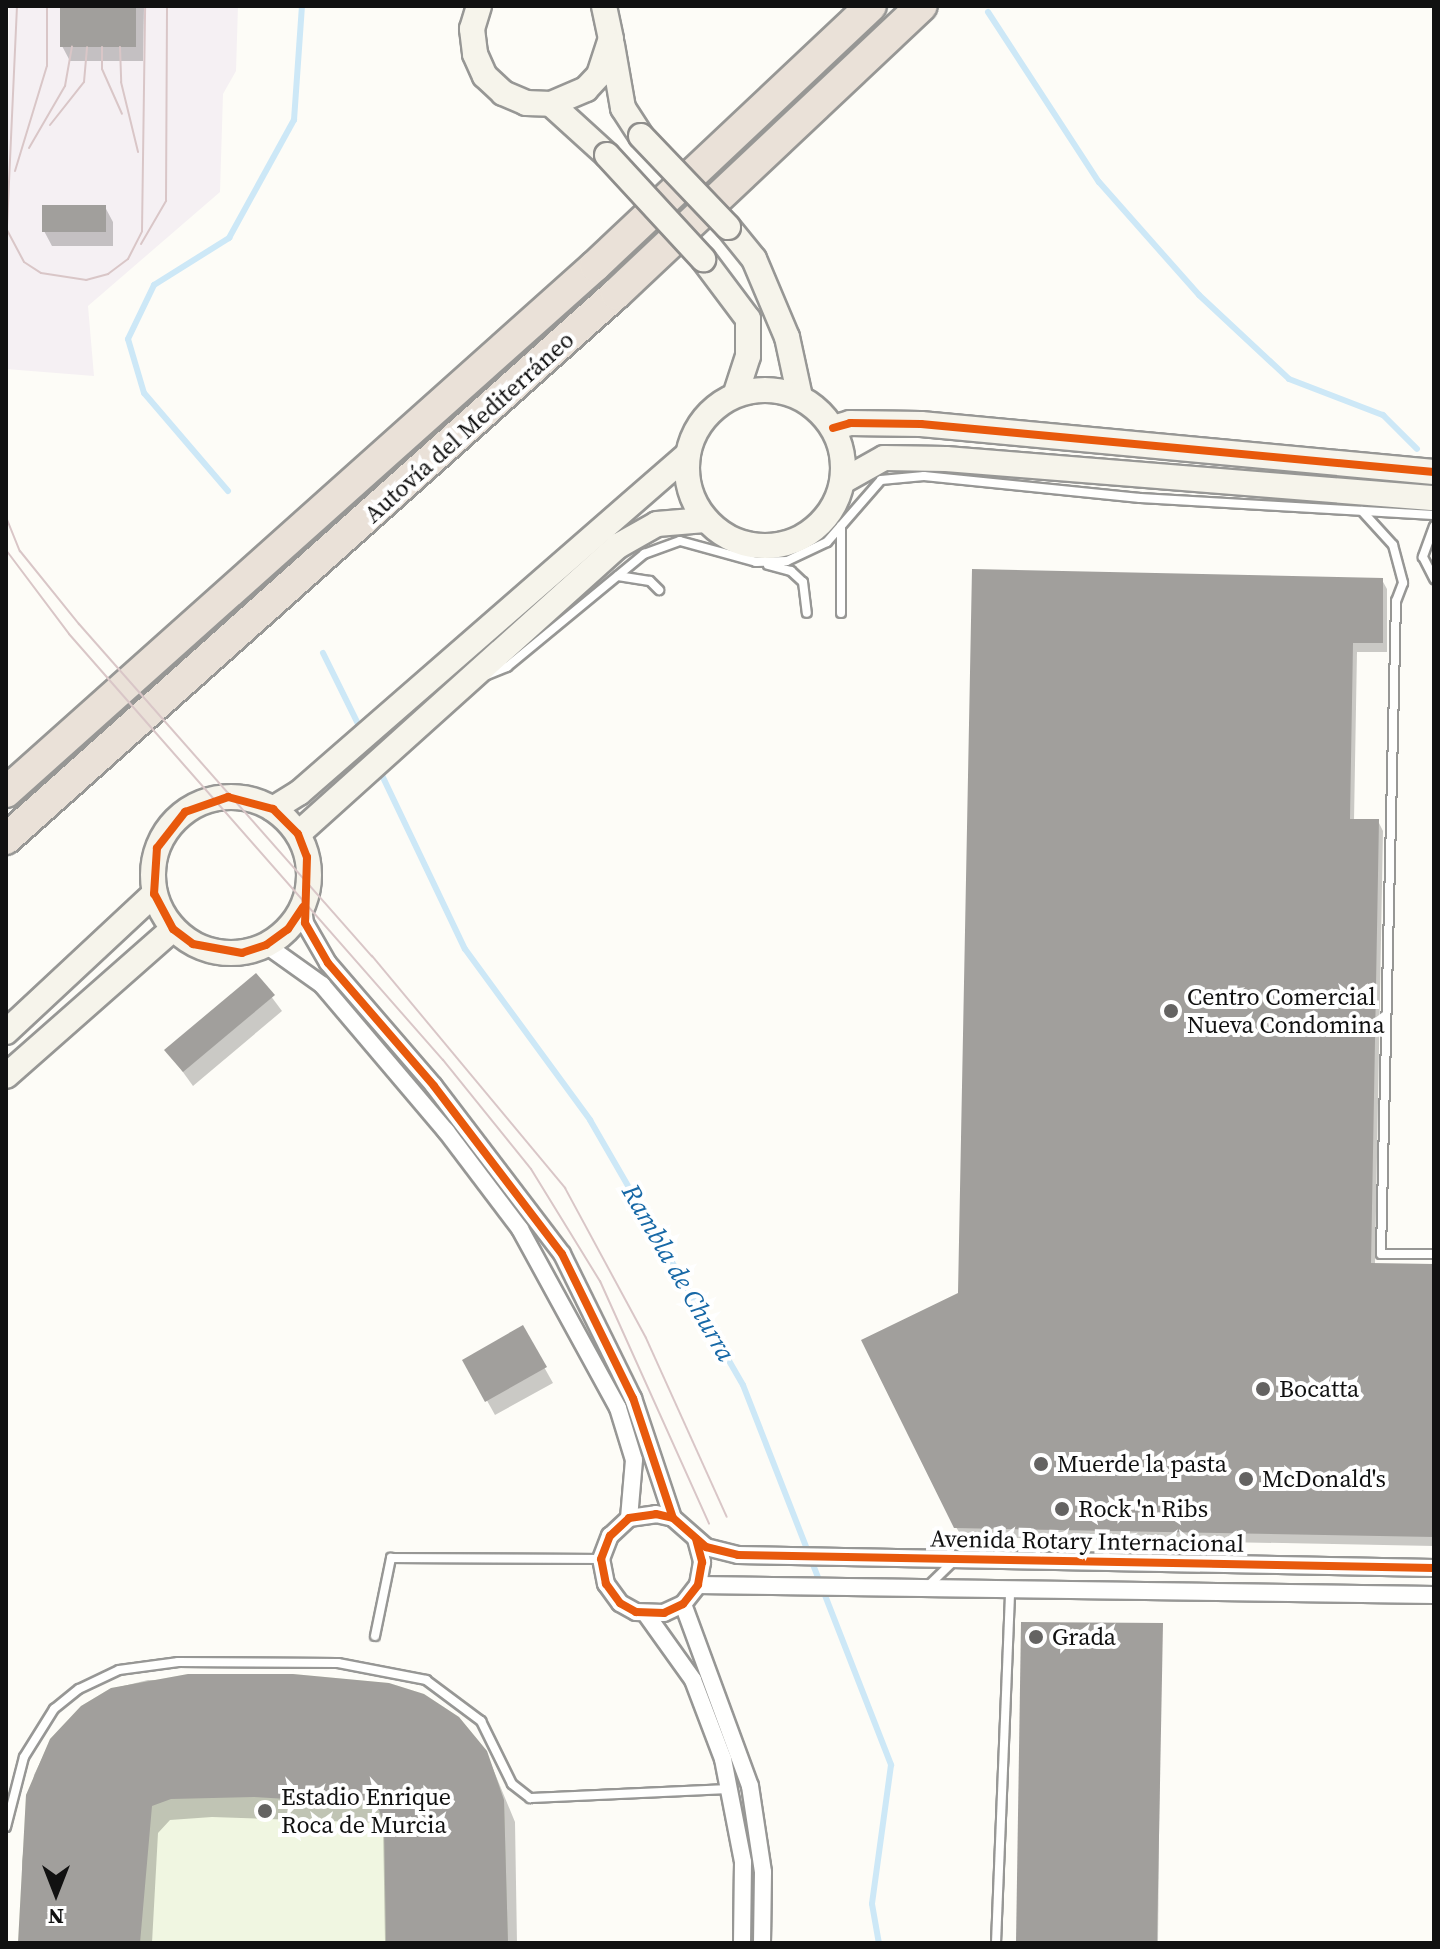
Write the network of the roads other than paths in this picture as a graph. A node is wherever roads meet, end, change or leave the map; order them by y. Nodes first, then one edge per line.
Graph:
1 (479, 6) edge
2 (871, 6) edge
3 (922, 6) edge
4 (611, 17) edge
5 (551, 104) junction
6 (736, 394) junction
7 (800, 397) junction
8 (833, 428) junction
9 (687, 455) junction
10 (1434, 472) edge
11 (1196, 480) junction
12 (843, 481) junction
13 (1434, 498) edge
14 (1315, 506) junction
15 (1361, 511) junction
16 (1434, 515) edge
17 (705, 520) junction
18 (841, 526) junction
19 (1434, 526) edge
20 (756, 562) junction
21 (618, 576) junction
22 (1434, 579) edge
23 (659, 590) dead end
24 (807, 613) dead end
25 (841, 613) dead end
26 (464, 684) junction
27 (6, 792) edge
28 (273, 809) junction
29 (298, 834) junction
30 (6, 839) edge
31 (154, 894) junction
32 (303, 907) junction
33 (173, 929) junction
34 (266, 945) junction
35 (6, 1032) edge
36 (6, 1076) edge
37 (1434, 1254) edge
38 (629, 1518) junction
39 (673, 1518) junction
40 (696, 1539) junction
41 (601, 1559) junction
42 (956, 1559) junction
43 (1428, 1568) edge
44 (930, 1584) junction
45 (698, 1585) junction
46 (1011, 1586) junction
47 (1375, 1593) junction
48 (1434, 1595) edge
49 (683, 1604) junction
50 (646, 1614) junction
51 (375, 1636) dead end
52 (731, 1789) junction
53 (6, 1827) edge
54 (742, 1943) edge
55 (762, 1943) edge
56 (996, 1943) edge

1 - 5 street
2 - 27 highway, Autovía del Mediterráneo
3 - 30 highway, Autovía del Mediterráneo
4 - 5 street
4 - 7 street, bridge
5 - 6 street, bridge
6 - 7 street
6 - 9 street
7 - 8 street
8 - 10 street
8 - 12 street
9 - 17 street
9 - 28 street
11 - 12 street
11 - 13 street
11 - 14 lane
12 - 17 street
14 - 15 lane
14 - 18 lane
15 - 16 lane
15 - 37 lane
17 - 26 street
18 - 20 lane
18 - 25 lane
19 - 22 lane
20 - 21 lane
20 - 24 lane
21 - 23 lane
21 - 26 lane
26 - 29 street
28 - 29 street
28 - 31 street
29 - 32 street
31 - 33 street
31 - 35 street
32 - 34 street
32 - 39 street
33 - 34 street
33 - 36 street
34 - 38 street
38 - 39 street
38 - 41 street
39 - 40 street
40 - 42 street, Avenida Rotary Internacional
40 - 45 street
41 - 50 street
41 - 51 lane
42 - 43 street, Avenida Rotary Internacional
42 - 44 lane
43 - 47 street
44 - 45 street, Avenida Rotary Internacional
44 - 46 street, Avenida Rotary Internacional
45 - 49 street
46 - 47 street, Avenida Rotary Internacional
46 - 56 lane
47 - 48 street, Avenida Rotary Internacional
49 - 50 street
49 - 55 street
50 - 52 street
52 - 53 lane
52 - 54 street

